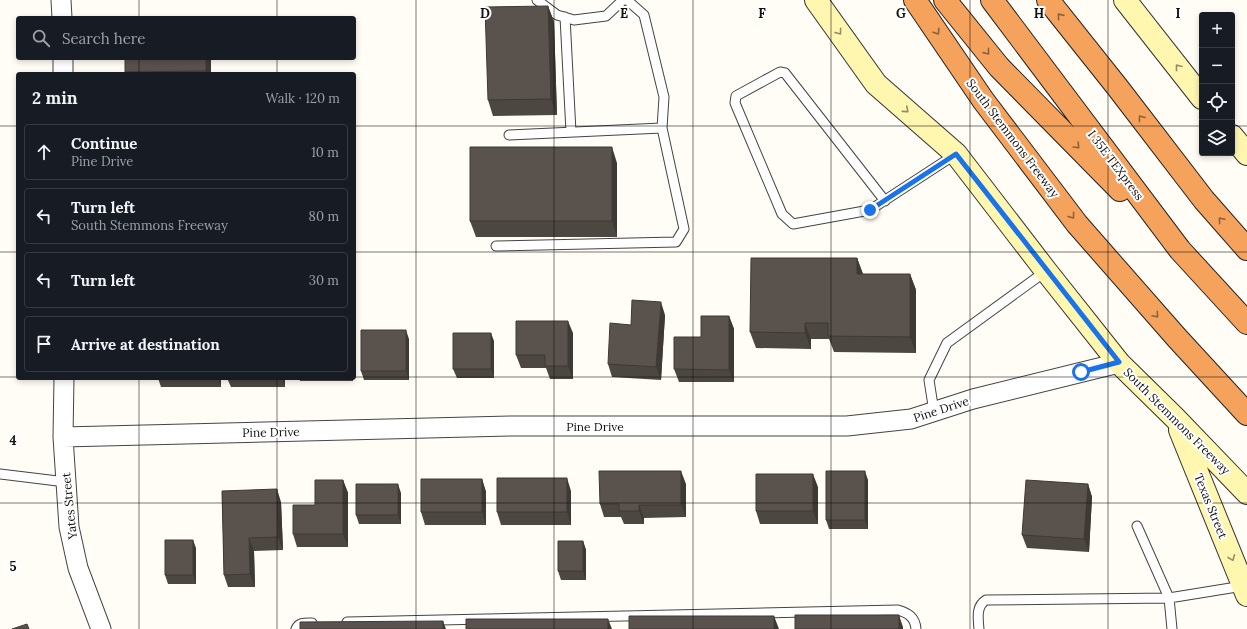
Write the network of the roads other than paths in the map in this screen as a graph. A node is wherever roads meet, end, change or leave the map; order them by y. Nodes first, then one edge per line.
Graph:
1 (62, 0) edge
2 (537, 0) edge
3 (623, 0) edge
4 (627, 0) edge
5 (816, 0) edge
6 (915, 0) edge
7 (945, 0) edge
8 (992, 0) edge
9 (1048, 0) edge
10 (1125, 0) edge
11 (62, 16) edge
12 (565, 17) junction
13 (63, 60) edge
14 (63, 72) edge
15 (1199, 94) edge
16 (662, 128) junction
17 (571, 132) junction
18 (509, 135) dead end
19 (956, 154) junction
20 (885, 201) junction
21 (496, 246) dead end
22 (1247, 249) edge
23 (1180, 250) junction
24 (1046, 271) junction
25 (1247, 323) edge
26 (1119, 362) junction
27 (64, 380) edge
28 (934, 412) junction
29 (1247, 414) edge
30 (1175, 418) junction
31 (63, 436) junction
32 (0, 474) edge
33 (66, 482) junction
34 (1247, 493) edge
35 (1137, 526) dead end
36 (1245, 590) edge
37 (1169, 598) junction
38 (318, 623) edge
39 (334, 623) edge
40 (101, 629) edge
41 (296, 629) edge
42 (916, 629) edge
43 (979, 629) edge
44 (1172, 629) edge

1 - 11 street
2 - 12 lane
3 - 12 lane
4 - 16 lane
5 -> 19 main road, South Stemmons Freeway
6 -> 29 highway, South Stemmons Freeway
7 -> 23 highway
8 - 23 highway, I 35E TEXpress
22 -> 9 highway
15 -> 10 main road
12 - 17 lane
13 - 14 street
16 - 17 lane
16 - 21 lane
17 - 18 lane
19 - 20 lane
19 - 24 main road, South Stemmons Freeway
20 - 20 lane
23 - 25 highway, I 35E TEXpress
24 - 26 main road, South Stemmons Freeway
24 - 28 lane
26 - 28 street, Pine Drive
26 - 30 main road, South Stemmons Freeway
27 - 31 street, Yates Street
28 - 31 street, Pine Drive
30 - 34 main road, South Stemmons Freeway
30 -> 36 main road, Texas Street
31 - 33 street, Yates Street
32 - 33 lane
33 - 40 street, Yates Street
35 - 37 lane
36 - 37 lane
37 - 43 lane
37 - 44 lane
38 - 41 lane
39 - 42 lane

